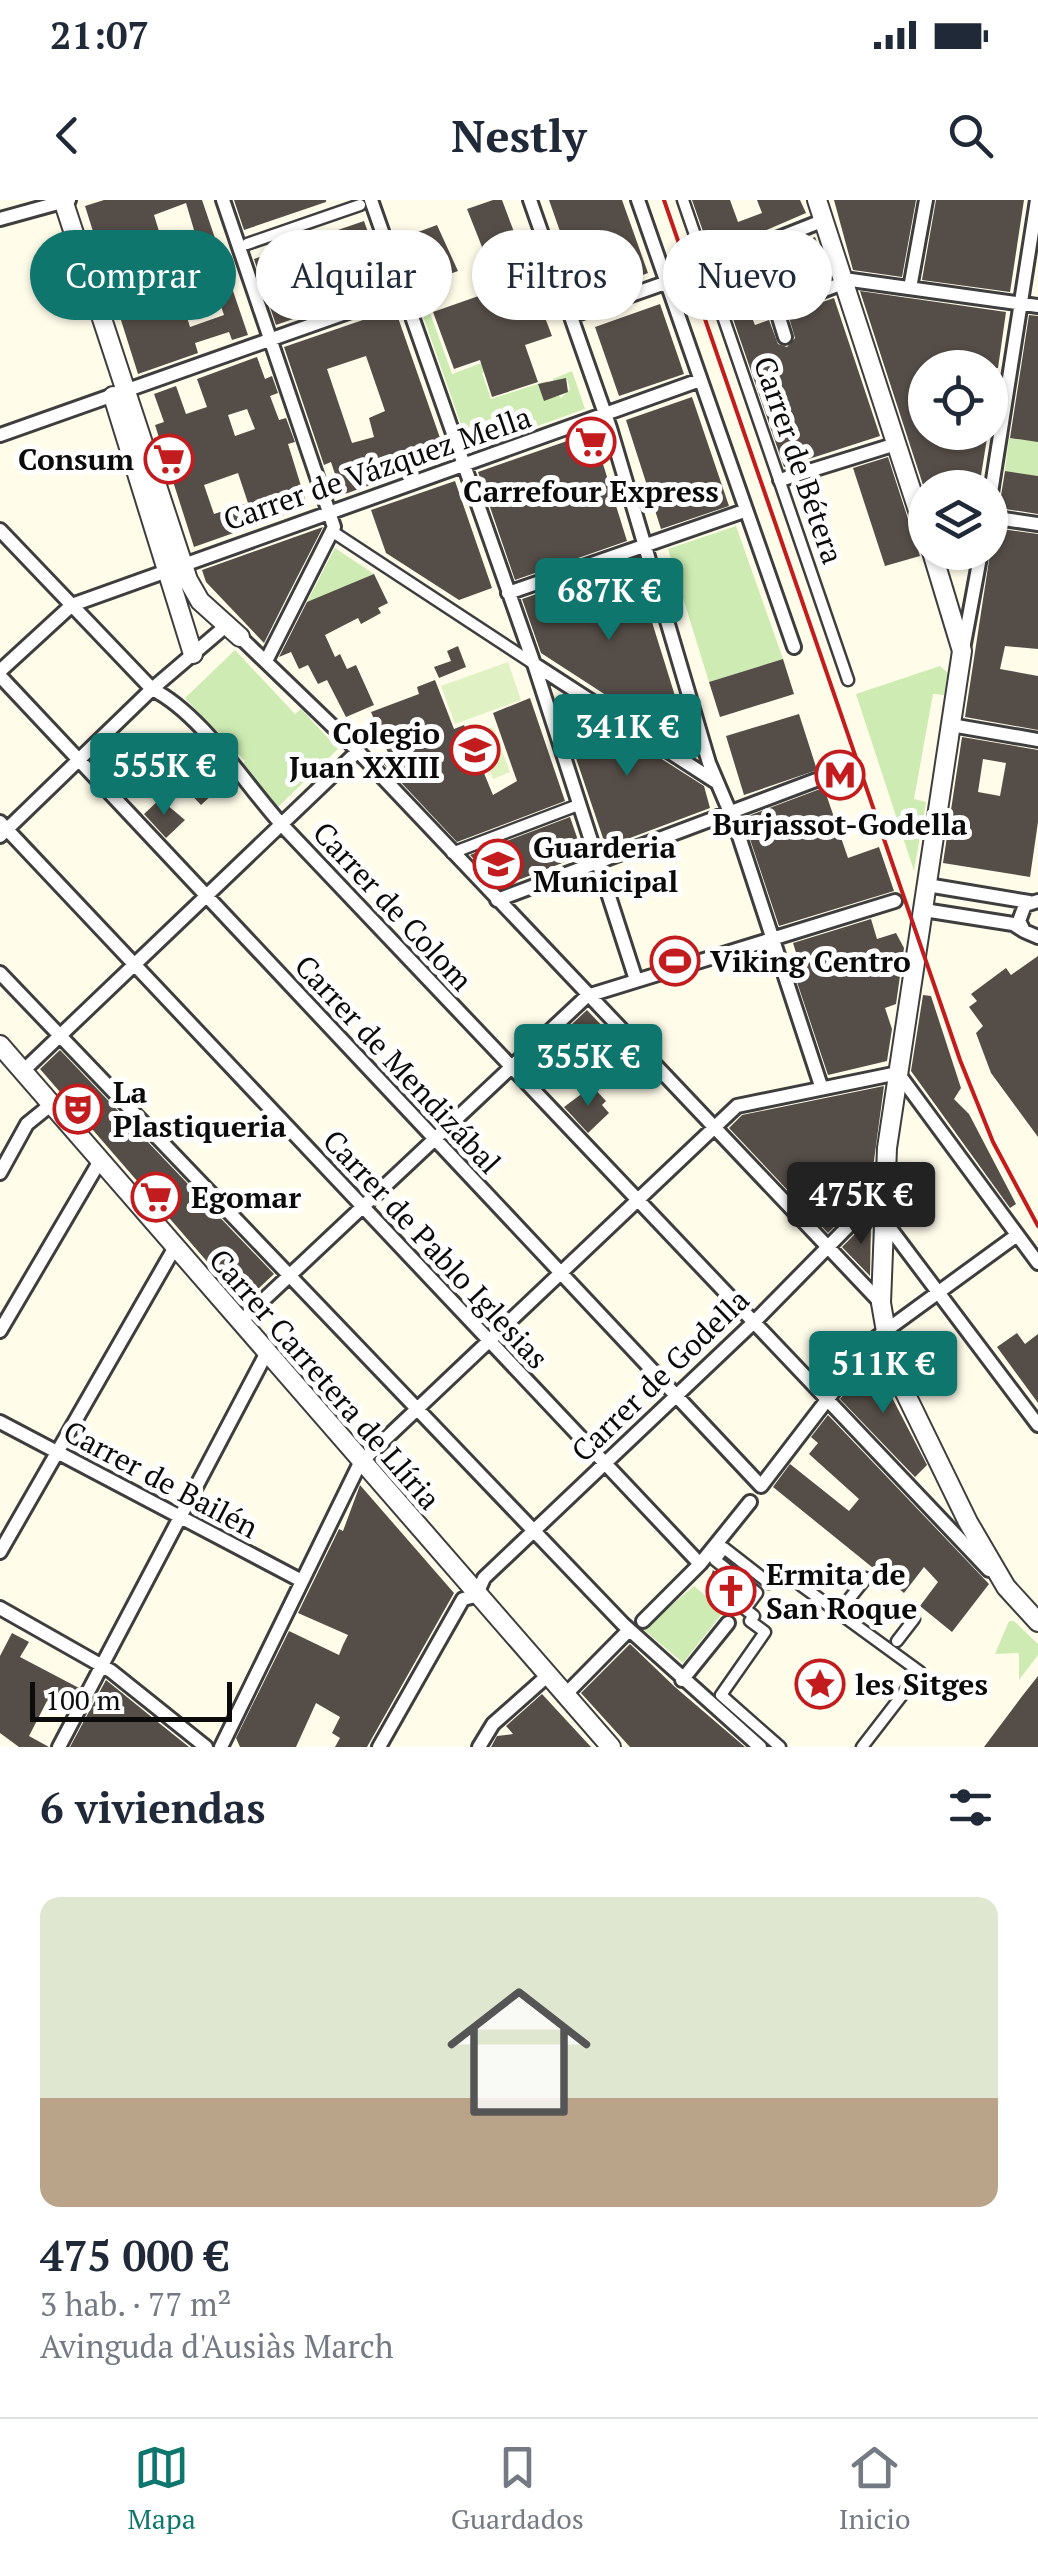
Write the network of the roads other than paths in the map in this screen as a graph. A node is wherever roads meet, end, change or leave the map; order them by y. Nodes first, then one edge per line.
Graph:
1 (71, 200) edge
2 (223, 200) edge
3 (530, 200) edge
4 (638, 200) edge
5 (683, 200) edge
6 (817, 200) edge
7 (826, 200) edge
8 (926, 200) edge
9 (1036, 200) edge
10 (57, 201) edge
11 (365, 202) edge
12 (0, 220) edge
13 (822, 221) junction
14 (376, 230) edge
15 (541, 230) edge
16 (800, 230) edge
17 (247, 244) dead end
18 (843, 282) junction
19 (832, 286) edge
20 (910, 288) junction
21 (1020, 304) junction
22 (1038, 306) edge
23 (327, 320) edge
24 (411, 320) edge
25 (572, 320) edge
26 (780, 320) edge
27 (785, 337) dead end
28 (270, 340) junction
29 (700, 380) junction
30 (118, 393) junction
31 (606, 415) junction
32 (0, 436) edge
33 (896, 444) junction
34 (463, 465) junction
35 (994, 470) edge
36 (908, 475) edge
37 (780, 480) junction
38 (345, 506) junction
39 (330, 511) junction
40 (744, 512) junction
41 (1008, 520) edge
42 (1038, 524) edge
43 (0, 530) edge
44 (333, 532) junction
45 (647, 546) junction
46 (175, 566) junction
47 (937, 570) edge
48 (978, 570) edge
49 (508, 593) junction
50 (72, 605) junction
51 (234, 631) junction
52 (794, 648) dead end
53 (962, 651) junction
54 (193, 654) junction
55 (266, 660) junction
56 (534, 664) junction
57 (0, 674) edge
58 (848, 680) dead end
59 (565, 685) junction
60 (152, 690) junction
61 (544, 700) junction
62 (952, 726) junction
63 (1038, 740) edge
64 (706, 748) junction
65 (357, 752) junction
66 (78, 761) junction
67 (684, 761) junction
68 (816, 780) dead end
69 (717, 784) junction
70 (578, 805) junction
71 (728, 812) junction
72 (282, 825) junction
73 (2, 829) edge
74 (452, 853) junction
75 (596, 860) junction
76 (927, 886) junction
77 (206, 896) junction
78 (1035, 899) edge
79 (496, 900) junction
80 (894, 902) dead end
81 (924, 910) junction
82 (1033, 936) edge
83 (772, 939) junction
84 (136, 966) junction
85 (0, 974) edge
86 (636, 980) junction
87 (587, 996) junction
88 (60, 1038) junction
89 (0, 1044) edge
90 (510, 1066) junction
91 (23, 1071) junction
92 (898, 1073) junction
93 (821, 1086) junction
94 (52, 1103) junction
95 (713, 1128) junction
96 (432, 1138) junction
97 (100, 1159) junction
98 (0, 1173) edge
99 (882, 1192) junction
100 (637, 1199) junction
101 (360, 1206) junction
102 (882, 1217) junction
103 (1017, 1235) junction
104 (175, 1246) junction
105 (828, 1248) junction
106 (1038, 1263) edge
107 (560, 1272) junction
108 (290, 1278) junction
109 (938, 1290) junction
110 (882, 1303) junction
111 (240, 1322) junction
112 (753, 1322) junction
113 (0, 1331) edge
114 (883, 1331) junction
115 (490, 1341) junction
116 (266, 1354) junction
117 (676, 1395) junction
118 (826, 1400) junction
119 (419, 1409) junction
120 (0, 1422) edge
121 (1038, 1425) edge
122 (58, 1452) junction
123 (360, 1462) junction
124 (603, 1464) junction
125 (750, 1502) dead end
126 (180, 1518) junction
127 (532, 1531) junction
128 (0, 1552) edge
129 (700, 1564) junction
130 (866, 1578) dead end
131 (300, 1580) junction
132 (1006, 1587) junction
133 (476, 1596) junction
134 (846, 1602) dead end
135 (0, 1608) edge
136 (914, 1619) dead end
137 (643, 1622) dead end
138 (1038, 1622) edge
139 (728, 1624) dead end
140 (629, 1630) junction
141 (897, 1641) dead end
142 (102, 1665) junction
143 (546, 1677) junction
144 (682, 1680) junction
145 (564, 1696) junction
146 (225, 1742) edge
147 (58, 1747) edge
148 (206, 1747) edge
149 (379, 1747) edge
150 (479, 1747) edge
151 (612, 1747) edge
152 (760, 1747) edge
153 (780, 1747) edge
154 (862, 1747) edge

1 - 10 street
2 - 28 street
3 - 15 street
4 - 29 street
5 - 37 street, Carrer de Bétera
6 - 13 street
7 - 13 street
8 - 20 street
9 - 21 street
10 - 12 street
10 - 30 street
11 - 14 street
11 - 17 street
13 - 16 street
13 - 18 street
18 - 19 street
18 - 20 street
18 - 33 street
20 - 21 street
21 - 22 street
21 - 35 street
23 - 28 street
24 - 34 street
25 - 31 street
26 - 27 street
28 - 30 street
28 - 39 street
29 - 31 street, Carrer de Vázquez Mella
29 - 40 street
30 - 32 street
30 - 46 street
31 - 34 street, Carrer de Vázquez Mella
31 - 45 street
33 - 36 street
33 - 37 street
34 - 38 street, Carrer de Vázquez Mella
34 - 49 street
37 - 58 street, Carrer de Bétera
38 - 39 street, Carrer de Vázquez Mella
38 - 44 street
39 - 44 street
39 - 46 street, Carrer de Vázquez Mella
40 - 45 street
40 - 52 street
41 - 42 street
43 - 50 street, Carrer de Colom
44 - 55 street
44 - 56 street
45 - 49 street
45 - 64 street
46 - 50 street, Carrer de Vázquez Mella
46 - 51 street
46 - 54 street
47 - 53 street
48 - 53 street
49 - 56 street
50 - 57 street
50 - 60 street, Carrer de Colom
51 - 54 street
51 - 55 street
53 - 62 street
54 - 60 street
55 - 65 street
56 - 59 street
56 - 61 street
57 - 66 street, Carrer de Mendizábal
59 - 61 street
59 - 67 street
60 - 66 street
60 - 72 street, Carrer de Colom
61 - 70 street
62 - 63 street
62 - 76 street
64 - 67 street
64 - 69 street
65 - 72 street
65 - 74 street
66 - 73 street
66 - 77 street, Carrer de Mendizábal
67 - 69 street
68 - 71 street
69 - 71 street
70 - 74 street
70 - 75 street
71 - 75 street
71 - 83 street
72 - 77 street
72 - 90 street, Carrer de Colom
73 - 84 street, Carrer de Pablo Iglesias
74 - 79 street
75 - 79 street
75 - 86 street
76 - 78 street
76 - 81 street
77 - 84 street
77 - 96 street, Carrer de Mendizábal
78 - 82 street
79 - 87 street
80 - 83 street
81 - 82 street
81 - 92 street
83 - 86 street
83 - 93 street
84 - 88 street
84 - 101 street, Carrer de Pablo Iglesias
85 - 88 street
86 - 87 street
87 - 90 street
87 - 95 street
88 - 91 street
88 - 108 street
89 - 91 street, Carrer Carretera de Llíria
90 - 96 street
90 - 100 street, Carrer de Colom
91 - 94 street, Carrer Carretera de Llíria
92 - 93 street
92 - 99 street
92 - 103 street
93 - 95 street
94 - 97 street, Carrer Carretera de Llíria
94 - 98 street
95 - 100 street
95 - 105 street
96 - 101 street
96 - 107 street, Carrer de Mendizábal
97 - 104 street, Carrer Carretera de Llíria
97 - 113 street
99 - 102 street
99 - 105 street, Carrer de Godella
100 - 107 street
100 - 112 street, Carrer de Colom
101 - 108 street
101 - 115 street, Carrer de Pablo Iglesias
102 - 109 street
102 - 110 street
103 - 106 street
103 - 109 street
104 - 111 street, Carrer Carretera de Llíria
104 - 122 street
105 - 110 street
105 - 112 street, Carrer de Godella
107 - 115 street
107 - 117 street, Carrer de Mendizábal
108 - 111 street
108 - 119 street
109 - 114 street
109 - 121 street
110 - 114 street
111 - 116 street, Carrer Carretera de Llíria
112 - 117 street, Carrer de Godella
112 - 118 street, Carrer de Colom
114 - 118 street
114 - 132 street
115 - 119 street
115 - 124 street, Carrer de Pablo Iglesias
116 - 123 street, Carrer Carretera de Llíria
116 - 126 street
117 - 118 street, Carrer de Mendizábal
117 - 124 street, Carrer de Godella
118 - 132 street, Carrer de Colom
119 - 123 street
119 - 127 street
120 - 122 street, Carrer de Bailén
122 - 126 street, Carrer de Bailén
122 - 128 street
123 - 131 street
123 - 133 street, Carrer Carretera de Llíria
124 - 127 street, Carrer de Godella
124 - 129 street, Carrer de Pablo Iglesias
125 - 129 street
126 - 131 street, Carrer de Bailén
126 - 142 street
127 - 133 street, Carrer de Godella
127 - 140 street
129 - 137 street
130 - 134 street
131 - 146 street
132 - 138 street
133 - 143 street, Carrer Carretera de Llíria
133 - 149 street, Carrer de Godella
135 - 142 street
136 - 141 street
139 - 144 street
140 - 144 street
140 - 145 street
142 - 147 street
142 - 148 street
143 - 145 street, Carrer Carretera de Llíria
143 - 150 street
144 - 152 street
145 - 151 street, Carrer Carretera de Llíria
153 - 154 street

